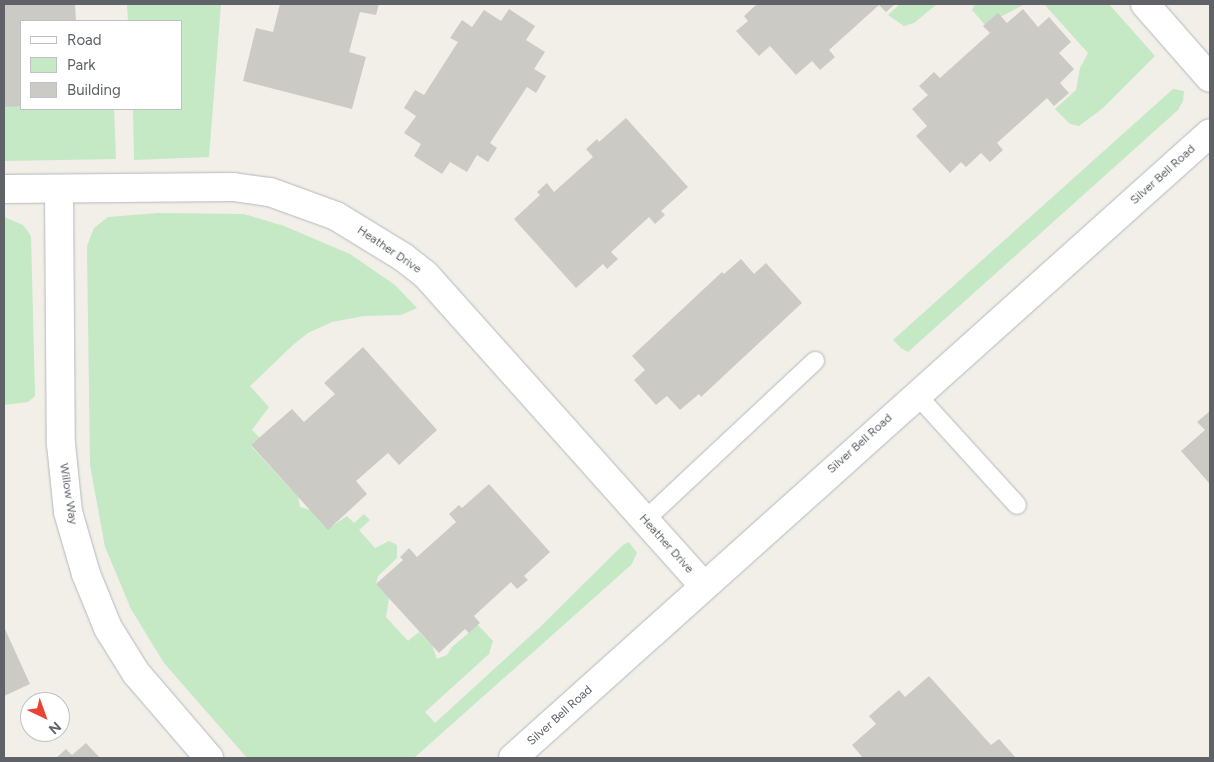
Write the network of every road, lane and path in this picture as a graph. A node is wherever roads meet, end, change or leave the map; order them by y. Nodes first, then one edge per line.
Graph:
1 (1145, 4) edge
2 (1210, 78) edge
3 (1210, 133) edge
4 (4, 189) edge
5 (59, 189) junction
6 (815, 361) dead end
7 (916, 394) junction
8 (1017, 505) dead end
9 (645, 520) junction
10 (703, 585) junction
11 (209, 758) edge
12 (514, 758) edge

1 - 2 street
3 - 7 street, Silver Bell Road
4 - 5 street, Heather Drive
5 - 9 street, Heather Drive
5 - 11 street, Willow Way
6 - 9 lane
7 - 8 lane
7 - 10 street, Silver Bell Road
9 - 10 street, Heather Drive
10 - 12 street, Silver Bell Road

